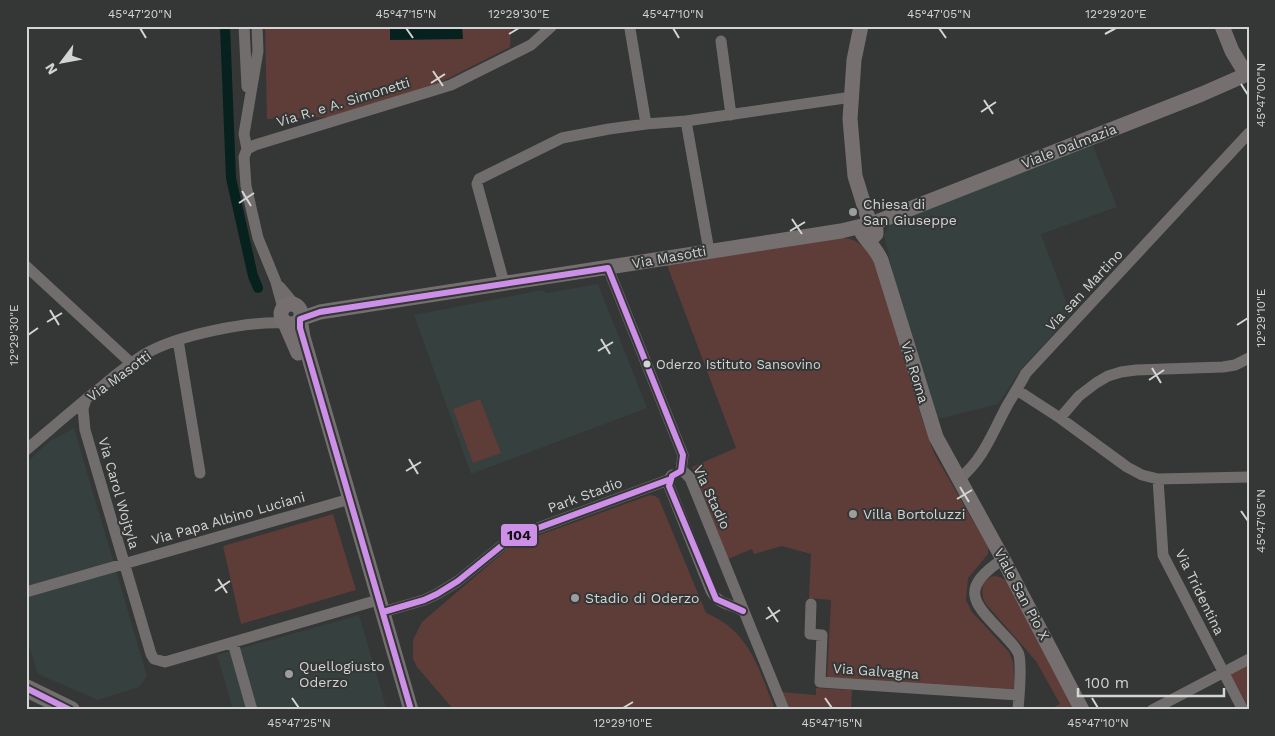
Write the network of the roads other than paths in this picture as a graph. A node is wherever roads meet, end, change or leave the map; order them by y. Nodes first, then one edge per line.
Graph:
1 (244, 26) edge
2 (258, 26) edge
3 (552, 26) edge
4 (861, 26) edge
5 (1222, 26) edge
6 (630, 28) dead end
7 (721, 41) dead end
8 (245, 42) junction
9 (258, 48) junction
10 (1246, 72) edge
11 (852, 97) junction
12 (248, 109) junction
13 (731, 115) junction
14 (686, 121) junction
15 (646, 124) junction
16 (1249, 133) edge
17 (247, 149) junction
18 (870, 232) junction
19 (709, 250) junction
20 (26, 266) edge
21 (608, 268) junction
22 (504, 283) junction
23 (291, 312) junction
24 (178, 340) junction
25 (1249, 358) edge
26 (131, 363) junction
27 (1017, 390) junction
28 (86, 399) junction
29 (63, 418) junction
30 (1060, 418) junction
31 (85, 430) junction
32 (26, 450) edge
33 (680, 471) junction
34 (200, 473) dead end
35 (1249, 478) edge
36 (959, 479) junction
37 (1158, 479) junction
38 (668, 480) junction
39 (346, 500) junction
40 (1003, 559) junction
41 (124, 564) junction
42 (732, 581) junction
43 (710, 588) junction
44 (26, 592) edge
45 (371, 602) junction
46 (811, 604) dead end
47 (743, 611) junction
48 (383, 612) junction
49 (232, 643) junction
50 (1249, 659) edge
51 (1224, 672) junction
52 (26, 688) edge
53 (1018, 695) junction
54 (71, 710) edge
55 (252, 710) edge
56 (402, 710) edge
57 (411, 710) edge
58 (784, 710) edge
59 (1018, 710) edge
60 (1082, 710) edge
61 (1152, 710) edge
62 (1243, 710) edge

1 - 8 street
2 - 9 street
3 - 17 street, Via R. e A. Simonetti
4 - 11 street, Via Roma
5 - 10 street
6 - 15 street
7 - 13 street
8 - 9 street
8 - 12 street
9 - 12 street
10 - 18 street, Viale Dalmazia
11 - 13 street
11 - 18 street, Via Roma
12 - 17 street
13 - 14 street
14 - 15 street
14 - 19 street
15 - 22 street
16 - 27 street, Via san Martino
17 - 23 street
18 - 19 street, Via Masotti
18 - 36 street, Via Roma
19 - 21 street, Via Masotti
20 - 26 street
21 - 22 street, Via Masotti
21 - 33 street, Via Stadio
22 - 23 street, Via Masotti
23 - 24 street, Via Masotti
23 - 39 street
24 - 26 street, Via Masotti
24 - 34 street
25 - 30 street
26 - 28 street, Via Masotti
27 - 30 street
27 - 36 street, Via san Martino
28 - 29 street, Via Masotti
28 - 31 street, Via Carol Wojtyla
29 - 31 street
29 - 32 street, Via Masotti
30 - 37 street
31 - 41 street, Via Carol Wojtyla
33 - 38 street, Park Stadio
33 - 42 street, Via Stadio
35 - 37 street
36 - 40 street, Viale San Pio X
37 - 51 street, Via Tridentina
38 - 43 street
38 - 48 street, Park Stadio
39 - 41 street, Via Papa Albino Luciani
39 - 45 street
39 - 48 street
40 - 53 street
40 - 60 street, Viale San Pio X
41 - 44 street, Via Carol Wojtyla
41 - 49 street, Via Carol Wojtyla
42 - 43 street
42 - 47 street, Via Stadio
43 - 47 street
45 - 49 street
45 - 56 street
46 - 53 street, Via Galvagna
47 - 58 street, Via Stadio
48 - 57 street
49 - 55 street
50 - 51 street
51 - 61 street
51 - 62 street, Via Tridentina
52 - 54 main road
53 - 59 street

